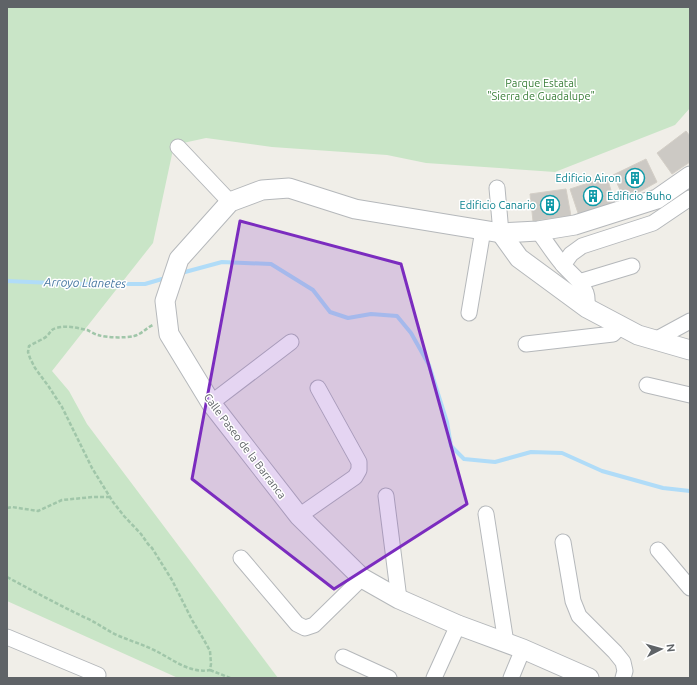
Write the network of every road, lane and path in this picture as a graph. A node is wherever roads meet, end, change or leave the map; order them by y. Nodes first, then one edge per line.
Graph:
1 (178, 147) dead end
2 (690, 176) edge
3 (497, 188) dead end
4 (690, 198) edge
5 (230, 202) junction
6 (483, 230) junction
7 (538, 231) junction
8 (501, 233) junction
9 (563, 265) junction
10 (632, 266) dead end
11 (579, 282) junction
12 (587, 308) junction
13 (469, 313) dead end
14 (690, 320) edge
15 (167, 322) junction
16 (621, 326) junction
17 (654, 340) junction
18 (291, 342) dead end
19 (526, 344) dead end
20 (690, 350) edge
21 (648, 386) dead end
22 (318, 388) dead end
23 (690, 395) edge
24 (211, 403) junction
25 (386, 496) dead end
26 (110, 497) junction
27 (7, 508) edge
28 (486, 514) dead end
29 (299, 516) junction
30 (563, 542) dead end
31 (658, 550) dead end
32 (241, 558) dead end
33 (7, 577) edge
34 (362, 578) junction
35 (690, 588) edge
36 (399, 599) junction
37 (458, 625) junction
38 (7, 637) edge
39 (515, 646) junction
40 (343, 657) dead end
41 (210, 670) junction
42 (98, 675) dead end
43 (230, 678) edge
44 (389, 678) edge
45 (434, 678) edge
46 (511, 678) edge
47 (589, 678) edge
48 (623, 678) edge

1 - 5 street
2 - 7 street, Calle Paseo de la Barranca
3 - 8 street
4 - 9 street
5 - 6 street, Calle Paseo de la Barranca
5 - 15 street, Calle Paseo de la Barranca
6 - 8 street, Calle Paseo de la Barranca
6 - 13 street
7 - 8 street, Calle Paseo de la Barranca
7 - 9 street
8 - 12 street
9 - 11 street
10 - 11 street
11 - 12 street
12 - 16 street
14 - 17 street
15 - 24 street, Calle Paseo de la Barranca
15 - 26 path
16 - 17 street
16 - 19 street
17 - 20 street
18 - 24 street
21 - 23 street
22 - 29 street
24 - 29 street, Calle Paseo de la Barranca
25 - 36 street
26 - 27 path
26 - 41 path
28 - 39 street
29 - 34 street, Calle Paseo de la Barranca
30 - 48 street
31 - 35 street
32 - 34 street
33 - 41 path
34 - 36 street, Calle Paseo de la Barranca
36 - 37 street, Calle Paseo de la Barranca
37 - 39 street, Calle Paseo de la Barranca
37 - 45 street
38 - 42 street
39 - 46 street
39 - 47 street, Calle Paseo de la Barranca
40 - 44 street
41 - 43 path

